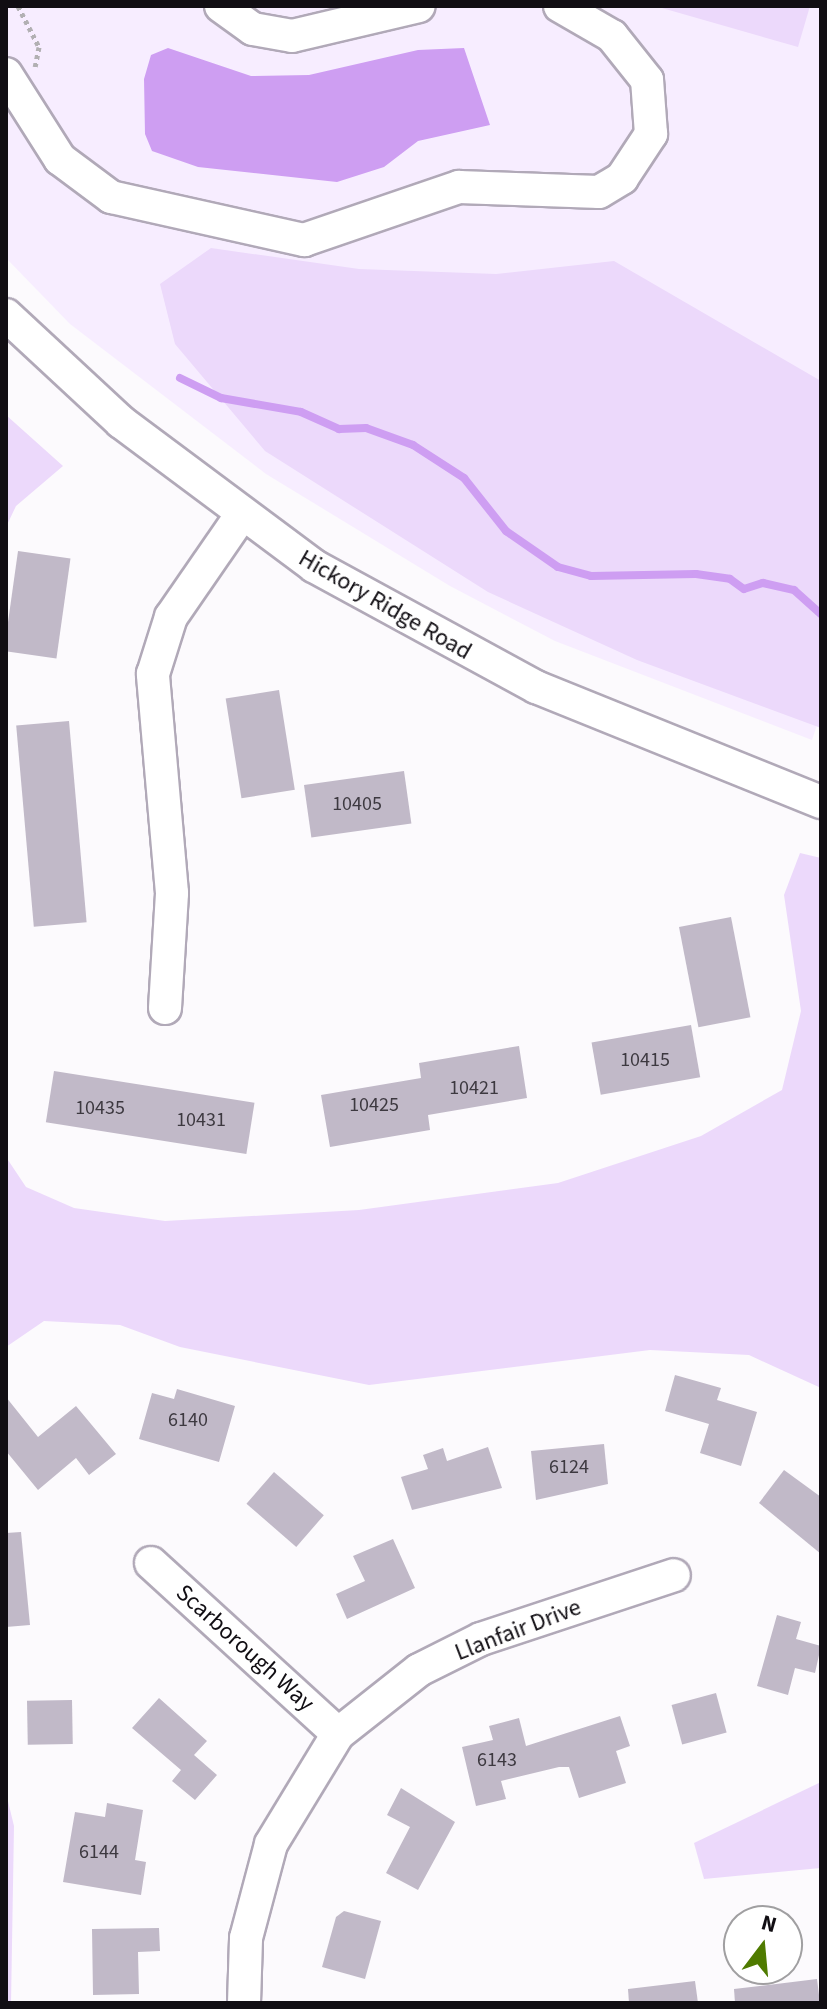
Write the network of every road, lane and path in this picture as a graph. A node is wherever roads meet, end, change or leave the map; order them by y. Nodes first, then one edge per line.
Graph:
1 (221, 6) edge
2 (419, 6) edge
3 (560, 6) edge
4 (6, 74) edge
5 (6, 315) edge
6 (240, 517) junction
7 (821, 802) edge
8 (165, 1008) dead end
9 (151, 1563) dead end
10 (674, 1575) dead end
11 (338, 1734) junction
12 (244, 2003) edge

1 - 2 street
3 - 4 street
5 - 6 street, Hickory Ridge Road
6 - 7 street, Hickory Ridge Road
6 - 8 street
9 - 11 street, Scarborough Way
10 - 11 street, Llanfair Drive
11 - 12 street, Llanfair Drive

